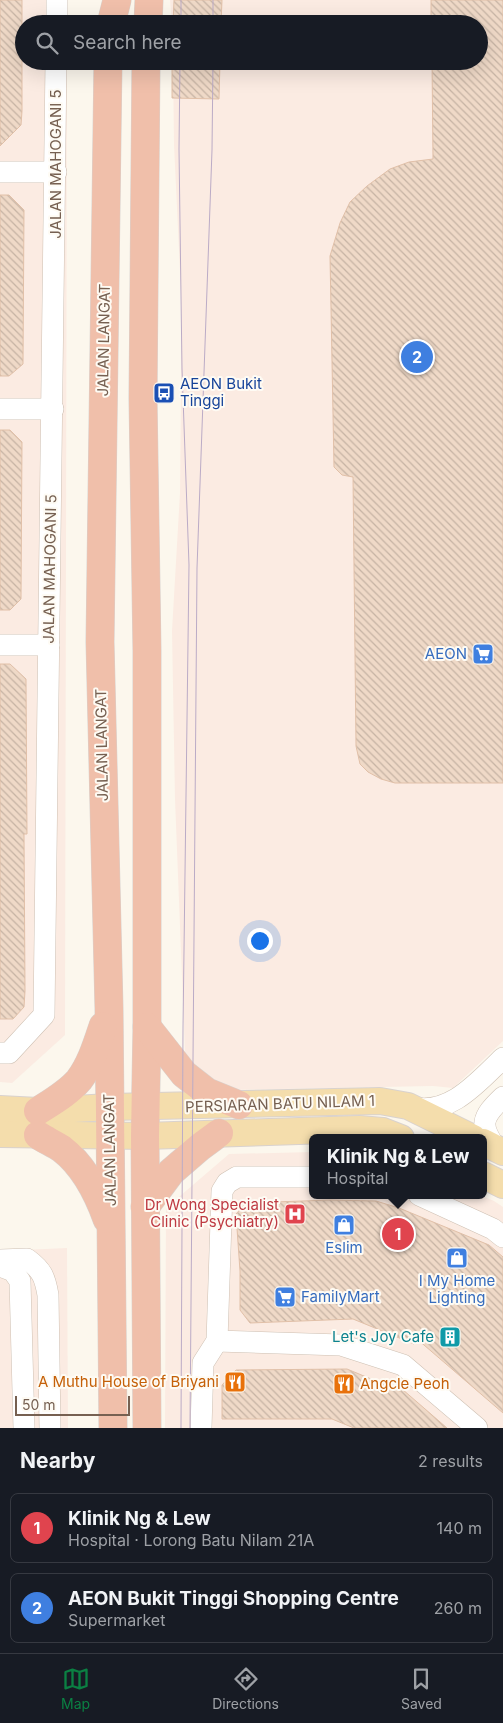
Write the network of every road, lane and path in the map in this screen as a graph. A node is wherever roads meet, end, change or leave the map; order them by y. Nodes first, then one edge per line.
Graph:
1 (57, 0) edge
2 (109, 0) edge
3 (117, 0) edge
4 (149, 0) edge
5 (56, 15) edge
6 (110, 15) edge
7 (113, 15) edge
8 (148, 15) edge
9 (56, 70) edge
10 (108, 70) edge
11 (146, 70) edge
12 (0, 172) edge
13 (56, 172) junction
14 (0, 409) edge
15 (53, 409) junction
16 (0, 645) edge
17 (49, 645) junction
18 (109, 1008) junction
19 (147, 1027) junction
20 (0, 1053) edge
21 (503, 1058) edge
22 (503, 1097) edge
23 (239, 1105) junction
24 (408, 1106) junction
25 (110, 1107) junction
26 (145, 1107) junction
27 (0, 1109) edge
28 (38, 1123) junction
29 (219, 1133) junction
30 (0, 1134) edge
31 (391, 1134) edge
32 (465, 1134) edge
33 (486, 1134) edge
34 (110, 1136) junction
35 (145, 1136) junction
36 (487, 1137) edge
37 (494, 1148) edge
38 (309, 1177) edge
39 (487, 1177) edge
40 (503, 1185) edge
41 (428, 1199) edge
42 (145, 1207) junction
43 (111, 1230) junction
44 (503, 1237) edge
45 (0, 1260) edge
46 (0, 1266) edge
47 (217, 1341) junction
48 (24, 1428) edge
49 (50, 1428) edge
50 (113, 1428) edge
51 (147, 1428) edge
52 (200, 1428) edge
53 (477, 1428) edge

1 - 5 street
2 - 6 highway
3 - 7 highway
4 - 8 highway
9 - 13 street, JALAN MAHOGANI 5
10 - 18 highway, JALAN LANGAT
11 - 19 highway
12 - 13 street
13 - 15 street, JALAN MAHOGANI 5
14 - 15 street
15 - 17 street, JALAN MAHOGANI 5
16 - 17 street
17 - 20 street, JALAN MAHOGANI 5
18 - 25 highway, JALAN LANGAT
18 - 28 highway
19 - 23 highway
19 - 26 highway
21 - 24 street
22 - 33 street
23 - 24 main road, PERSIARAN BATU NILAM 1
23 - 26 main road, PERSIARAN BATU NILAM 1
24 - 32 main road, PERSIARAN BATU NILAM 1
25 - 26 main road, PERSIARAN BATU NILAM 1
25 - 28 main road, PERSIARAN BATU NILAM 1
25 - 34 highway, JALAN LANGAT
26 - 35 highway
27 - 28 main road
28 - 30 main road
28 - 34 main road, PERSIARAN BATU NILAM 1
28 - 43 highway
29 - 31 main road, PERSIARAN BATU NILAM 1
29 - 35 main road, PERSIARAN BATU NILAM 1
29 - 42 highway
34 - 35 main road, PERSIARAN BATU NILAM 1
34 - 43 highway, JALAN LANGAT
35 - 42 highway
36 - 37 street
38 - 47 street
39 - 40 main road
41 - 44 street
42 - 51 highway
43 - 50 highway, JALAN LANGAT
45 - 49 street
46 - 48 street
47 - 52 street
47 - 53 street

